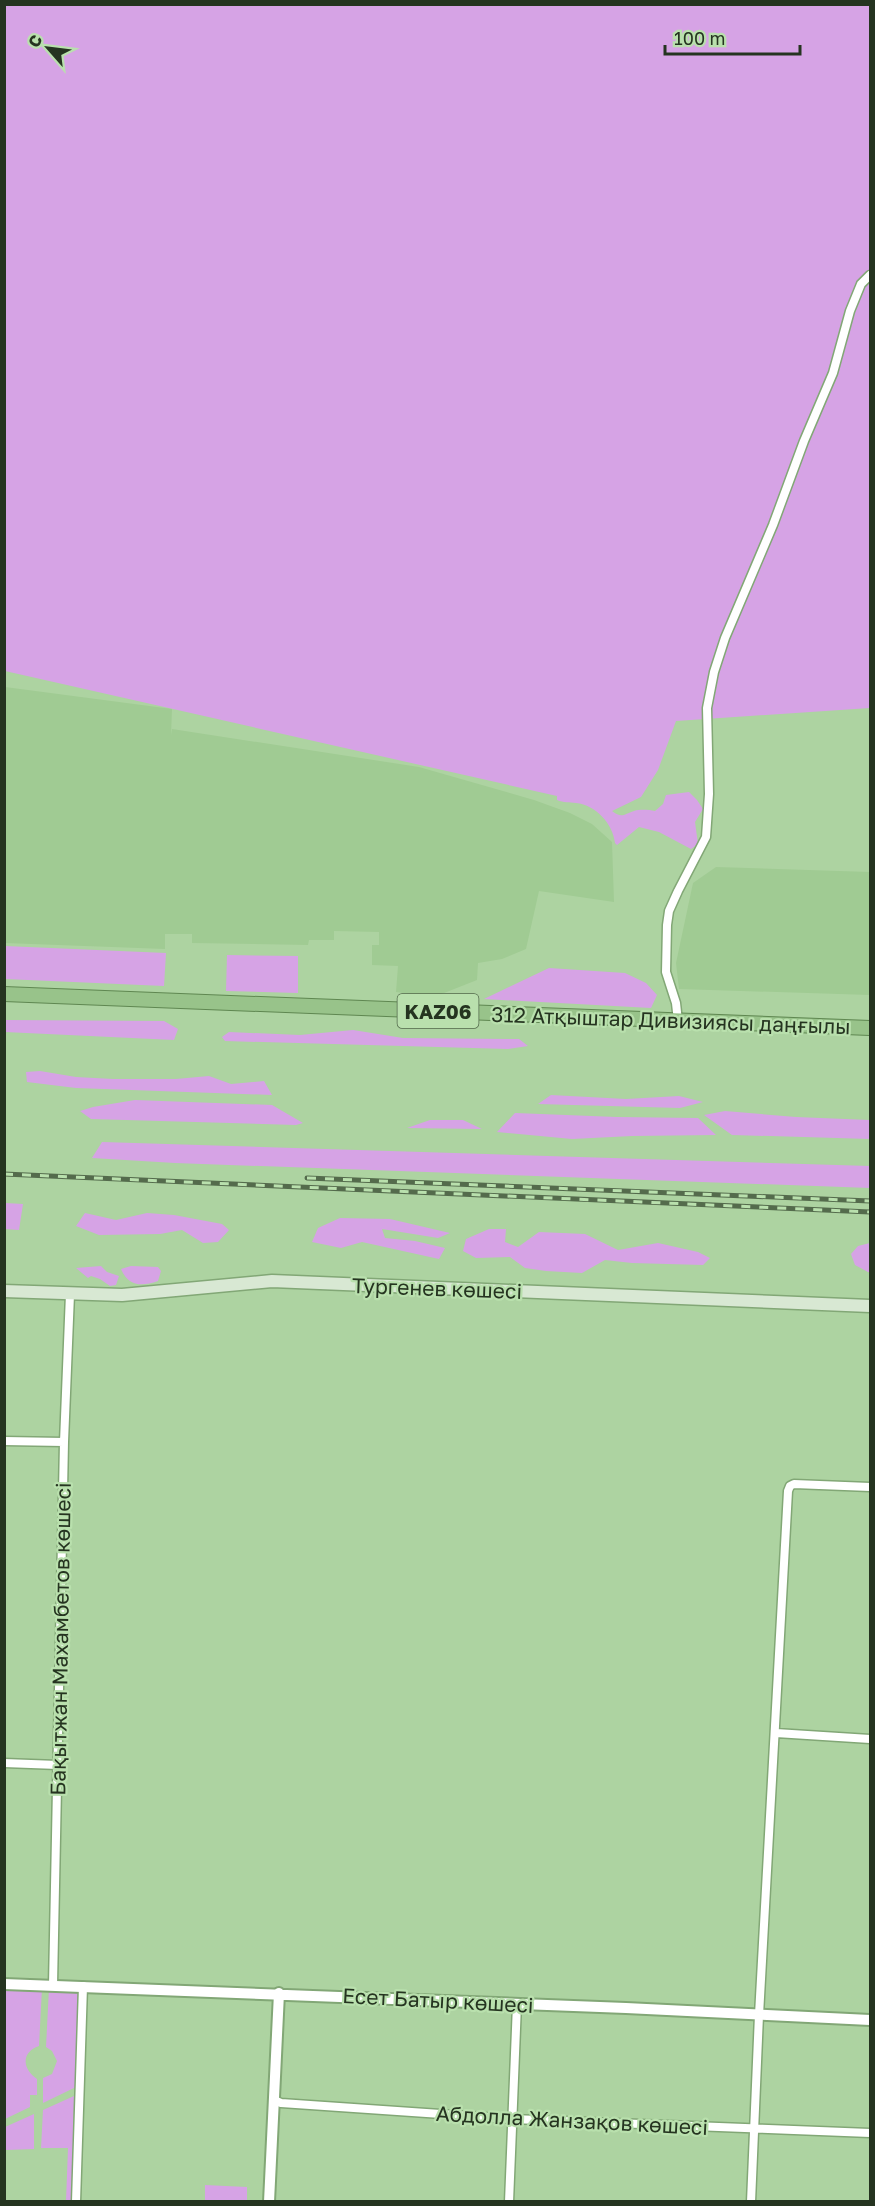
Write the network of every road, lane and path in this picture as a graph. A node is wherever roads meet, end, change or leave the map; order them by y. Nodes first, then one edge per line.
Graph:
1 (870, 275) edge
2 (4, 994) edge
3 (678, 1021) junction
4 (870, 1028) edge
5 (4, 1291) edge
6 (70, 1294) junction
7 (870, 1306) edge
8 (4, 1440) edge
9 (64, 1442) junction
10 (870, 1487) edge
11 (776, 1733) junction
12 (870, 1739) edge
13 (4, 1763) edge
14 (58, 1765) junction
15 (4, 1984) edge
16 (53, 1985) junction
17 (83, 1986) junction
18 (279, 1993) junction
19 (517, 2004) junction
20 (759, 2015) junction
21 (870, 2020) edge
22 (274, 2100) junction
23 (512, 2119) junction
24 (754, 2129) junction
25 (870, 2133) edge
26 (76, 2202) edge
27 (269, 2202) edge
28 (509, 2202) edge
29 (751, 2202) edge

1 - 3 street
2 - 3 highway, 312 Атқыштар Дивизиясы даңғылы / KАZ06
3 - 4 highway, 312 Атқыштар Дивизиясы даңғылы / KАZ06
5 - 6 main road, Тургенев көшесі
6 - 7 main road, Тургенев көшесі
6 - 9 street, Бақытжан Махамбетов көшесі
8 - 9 street
9 - 14 street, Бақытжан Махамбетов көшесі
10 - 11 street
11 - 12 street
11 - 20 street
13 - 14 street
14 - 16 street, Бақытжан Махамбетов көшесі
15 - 16 street, Есет Батыр көшесі
16 - 17 street, Есет Батыр көшесі
17 - 18 street, Есет Батыр көшесі
17 - 26 street
18 - 19 street, Есет Батыр көшесі
18 - 22 street
19 - 20 street, Есет Батыр көшесі
19 - 23 street
20 - 21 street, Есет Батыр көшесі
20 - 24 street
22 - 23 street, Абдолла Жанзақов көшесі
22 - 27 street
23 - 24 street, Абдолла Жанзақов көшесі
23 - 28 street
24 - 25 street, Абдолла Жанзақов көшесі
24 - 29 street

